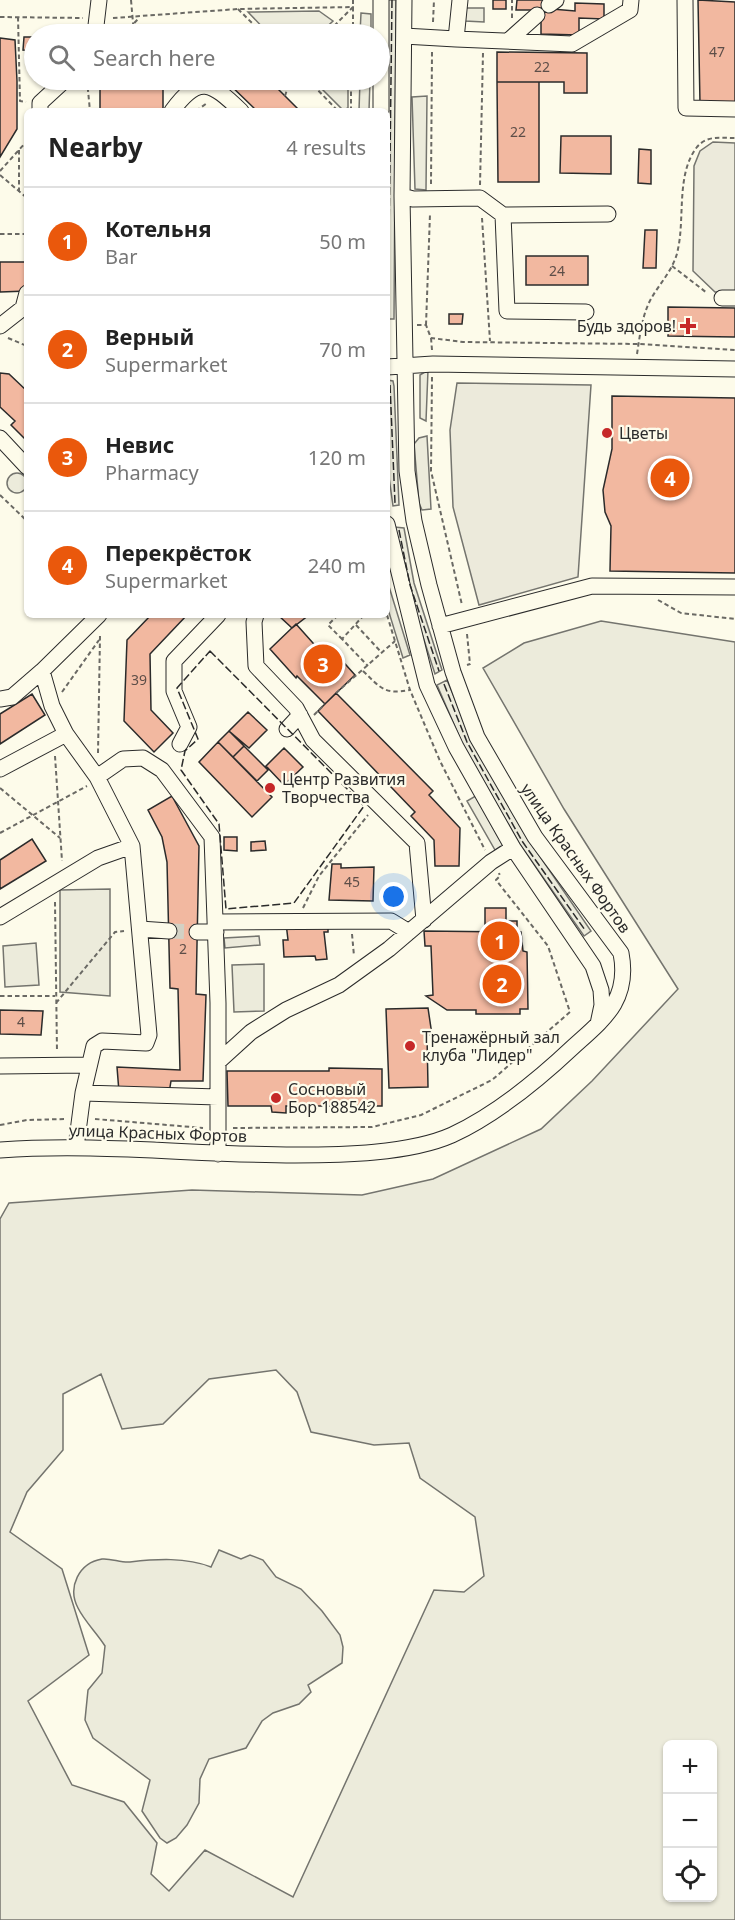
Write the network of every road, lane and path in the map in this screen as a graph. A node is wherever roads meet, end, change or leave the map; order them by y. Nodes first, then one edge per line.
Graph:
1 (99, 0) edge
2 (131, 0) edge
3 (353, 0) edge
4 (381, 0) edge
5 (404, 0) edge
6 (434, 0) edge
7 (460, 0) edge
8 (631, 0) edge
9 (685, 0) edge
10 (547, 7) edge
11 (353, 8) junction
12 (238, 9) junction
13 (0, 17) edge
14 (18, 17) junction
15 (98, 18) junction
16 (133, 18) junction
17 (139, 18) junction
18 (97, 24) edge
19 (133, 24) joint
20 (253, 24) edge
21 (336, 24) edge
22 (352, 24) edge
23 (381, 24) edge
24 (404, 36) junction
25 (432, 36) junction
26 (456, 39) junction
27 (483, 41) junction
28 (508, 41) junction
29 (56, 90) edge
30 (88, 90) edge
31 (191, 90) edge
32 (217, 90) edge
33 (287, 90) edge
34 (318, 90) edge
35 (351, 90) edge
36 (381, 90) edge
37 (285, 96) dead end
38 (40, 107) edge
39 (90, 108) edge
40 (174, 108) edge
41 (238, 108) edge
42 (335, 108) edge
43 (351, 108) edge
44 (381, 108) edge
45 (735, 109) edge
46 (735, 138) edge
47 (24, 144) edge
48 (19, 150) junction
49 (0, 173) edge
50 (19, 192) junction
51 (24, 196) edge
52 (402, 196) junction
53 (431, 198) junction
54 (480, 198) junction
55 (608, 214) dead end
56 (503, 215) junction
57 (0, 234) edge
58 (24, 234) edge
59 (671, 266) junction
60 (728, 298) edge
61 (24, 306) edge
62 (586, 312) dead end
63 (405, 325) junction
64 (426, 325) junction
65 (0, 326) edge
66 (0, 334) edge
67 (431, 338) junction
68 (490, 341) junction
69 (639, 344) junction
70 (24, 345) edge
71 (735, 350) edge
72 (433, 364) junction
73 (390, 367) edge
74 (405, 367) junction
75 (735, 369) edge
76 (0, 438) edge
77 (24, 464) edge
78 (0, 495) edge
79 (24, 518) edge
80 (414, 521) junction
81 (390, 524) edge
82 (390, 536) edge
83 (644, 586) junction
84 (735, 587) edge
85 (96, 618) edge
86 (215, 618) edge
87 (255, 618) edge
88 (335, 618) edge
89 (362, 618) edge
90 (388, 618) edge
91 (466, 619) junction
92 (735, 619) edge
93 (356, 625) junction
94 (440, 626) junction
95 (100, 631) dead end
96 (342, 639) junction
97 (100, 640) junction
98 (395, 641) junction
99 (382, 653) junction
100 (368, 666) junction
101 (363, 670) junction
102 (42, 671) junction
103 (453, 672) junction
104 (427, 685) junction
105 (410, 690) junction
106 (336, 693) dead end
107 (0, 699) edge
108 (52, 706) junction
109 (300, 715) junction
110 (287, 729) dead end
111 (66, 734) junction
112 (184, 743) dead end
113 (54, 750) dead end
114 (0, 769) edge
115 (98, 778) junction
116 (0, 788) edge
117 (58, 802) junction
118 (377, 804) junction
119 (34, 815) junction
120 (0, 833) edge
121 (60, 838) junction
122 (132, 846) junction
123 (513, 848) junction
124 (491, 862) junction
125 (59, 882) junction
126 (0, 916) edge
127 (424, 920) junction
128 (296, 921) junction
129 (351, 921) junction
130 (216, 927) junction
131 (140, 929) junction
132 (169, 931) tunnel mouth
133 (197, 932) tunnel mouth
134 (409, 932) junction
135 (356, 973) junction
136 (0, 996) edge
137 (56, 996) junction
138 (56, 1004) junction
139 (598, 1024) junction
140 (218, 1062) junction
141 (57, 1065) junction
142 (88, 1065) junction
143 (0, 1066) edge
144 (83, 1093) junction
145 (218, 1097) junction
146 (80, 1118) junction
147 (0, 1125) edge
148 (218, 1128) junction
149 (76, 1147) junction
150 (0, 1150) edge
151 (218, 1154) junction

1 - 15 street
2 - 16 path
3 - 11 path
4 - 23 street
5 - 24 street, улица Красных Фортов
6 - 25 path
7 - 26 street
8 - 28 street
9 - 45 street
10 - 28 street
11 - 12 path
11 - 21 path
11 - 22 path
12 - 17 path
12 - 20 path
13 - 14 path
14 - 15 path
14 - 38 path
15 - 16 path
15 - 18 street
16 - 17 path
16 - 19 path
17 - 19 path
24 - 25 street
24 - 52 street, улица Красных Фортов
25 - 26 street
25 - 53 path
26 - 27 street
27 - 28 street
27 - 54 path
29 - 38 street
30 - 39 path
31 - 40 street
32 - 41 street
33 - 37 path
34 - 42 path
35 - 43 path
36 - 44 street
46 - 59 path
47 - 48 path
48 - 49 path
48 - 50 path
49 - 50 path
50 - 51 path
52 - 53 street
52 - 63 street, улица Красных Фортов
53 - 54 street
53 - 64 path
54 - 56 street
54 - 68 path
55 - 56 street
56 - 62 street
57 - 58 path
59 - 60 path
59 - 69 path
61 - 65 street
63 - 64 path
63 - 74 street, улица Красных Фортов
64 - 67 path
66 - 70 path
67 - 68 path
67 - 72 path
68 - 69 path
69 - 71 path
72 - 74 street
72 - 75 street
72 - 91 path
73 - 74 street
74 - 80 street, улица Красных Фортов
76 - 77 street
78 - 79 path
80 - 81 street
80 - 94 street, улица Красных Фортов
82 - 104 street
83 - 84 street
83 - 91 street
83 - 92 path
85 - 102 street
86 - 112 street
87 - 109 street
88 - 96 path
89 - 93 path
90 - 98 path
91 - 94 street
91 - 103 path
93 - 96 path
93 - 99 path
94 - 103 street, улица Красных Фортов
95 - 97 path
96 - 100 path
97 - 108 path
97 - 115 path
98 - 99 path
98 - 105 path
99 - 100 path
100 - 101 path
101 - 105 path
101 - 106 path
102 - 107 street
102 - 108 street
103 - 139 street, улица Красных Фортов
104 - 105 path
104 - 123 street
105 - 124 path
108 - 111 street
109 - 110 street
109 - 118 street
111 - 114 street
111 - 115 street
113 - 117 path
115 - 117 path
115 - 122 street
115 - 130 street
116 - 119 path
117 - 119 path
117 - 121 path
118 - 127 street
118 - 128 path
119 - 120 path
119 - 121 path
121 - 125 path
122 - 125 street
122 - 131 street
123 - 124 street
123 - 139 street
124 - 127 street
124 - 148 path
125 - 126 street
125 - 137 path
127 - 134 street
128 - 129 street
128 - 130 street
129 - 134 street
129 - 135 path
130 - 133 street
130 - 140 street
131 - 132 street
131 - 138 path
131 - 142 street
134 - 135 street
135 - 140 street
136 - 137 path
137 - 138 path
138 - 141 path
139 - 151 street, улица Красных Фортов
140 - 145 street
141 - 142 street
141 - 143 street
142 - 144 street
144 - 145 street
144 - 146 street
145 - 148 street
146 - 147 path
146 - 148 path
146 - 149 street
148 - 151 street
149 - 150 street, улица Красных Фортов
149 - 151 street, улица Красных Фортов

